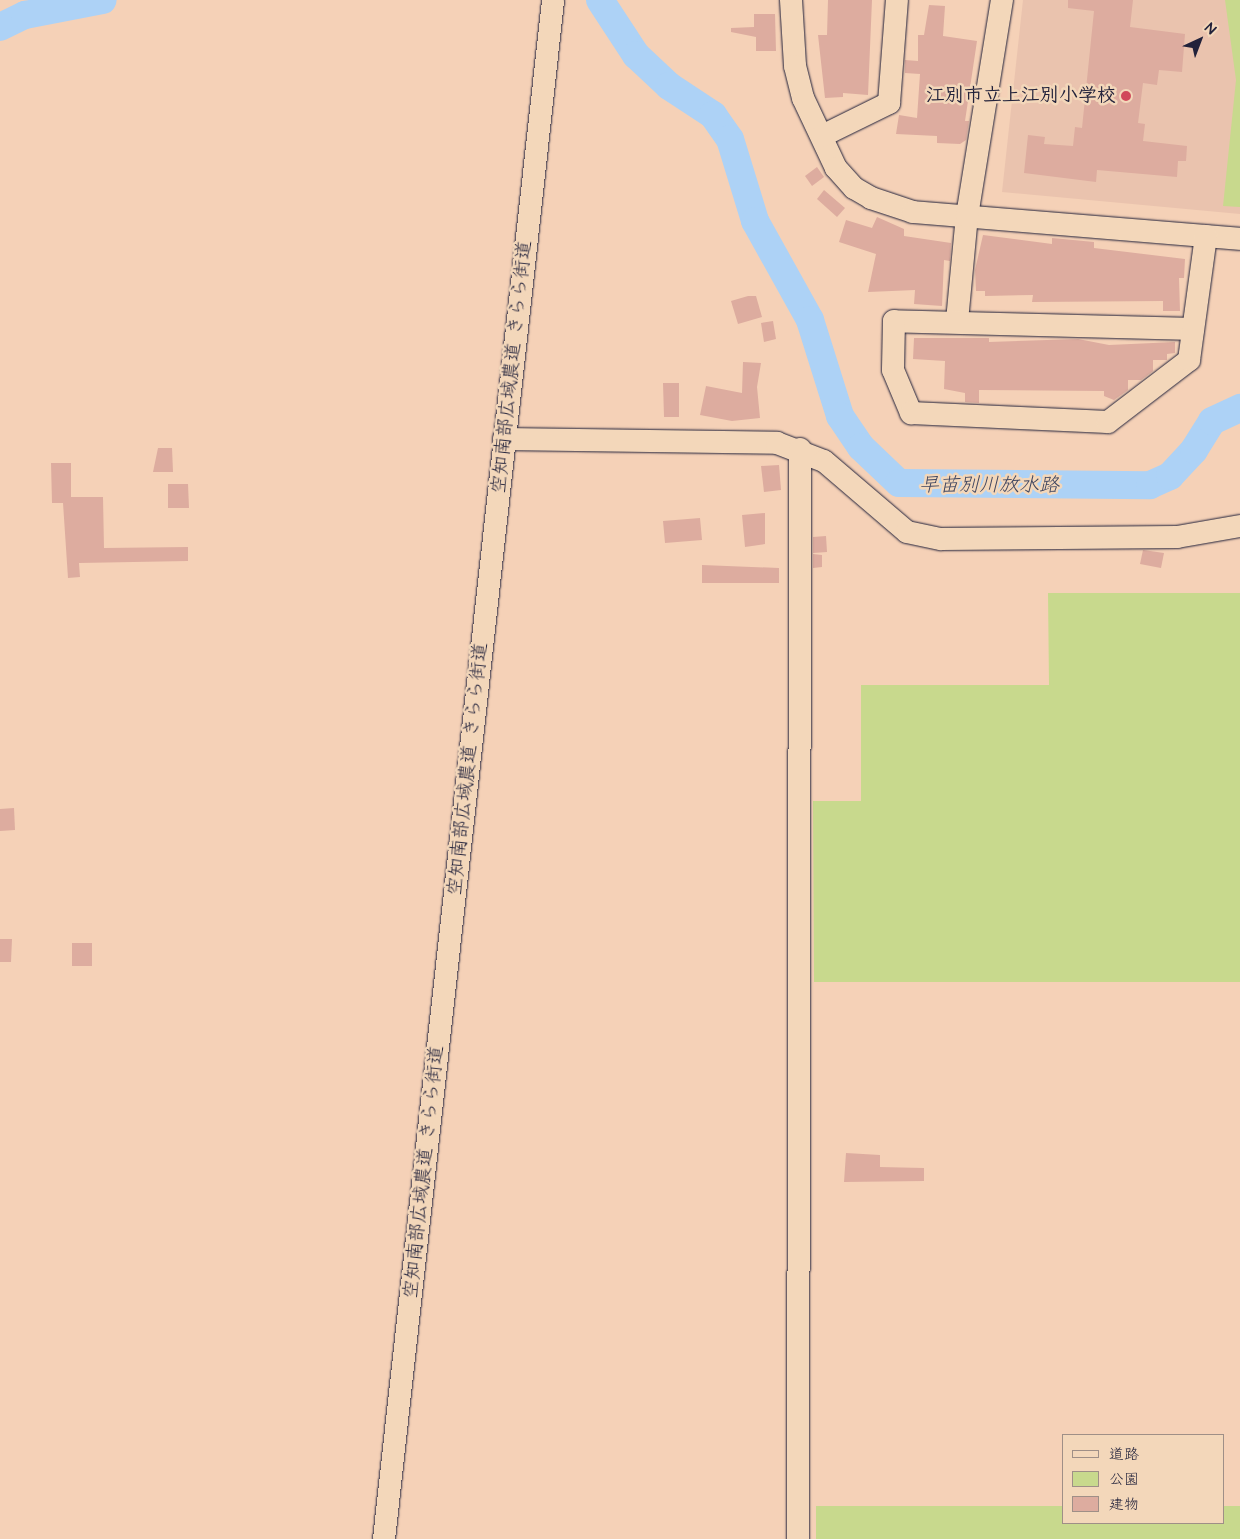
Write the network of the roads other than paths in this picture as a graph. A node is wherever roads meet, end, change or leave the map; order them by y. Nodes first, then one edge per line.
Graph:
1 (552, 0) edge
2 (791, 0) edge
3 (897, 0) edge
4 (1002, 0) edge
5 (822, 136) junction
6 (967, 216) junction
7 (1206, 236) junction
8 (1240, 239) edge
9 (956, 321) junction
10 (1193, 330) junction
11 (504, 439) junction
12 (800, 449) junction
13 (1240, 526) edge
14 (384, 1539) edge
15 (798, 1539) edge

1 - 11 street, 空知南部広域農道 きらら街道
2 - 5 street
3 - 5 street
4 - 6 street
5 - 6 street
6 - 7 street
6 - 9 street
7 - 8 street
7 - 10 street
9 - 10 street
9 - 10 street
11 - 12 street
11 - 14 street, 空知南部広域農道 きらら街道
12 - 13 street
12 - 15 street

